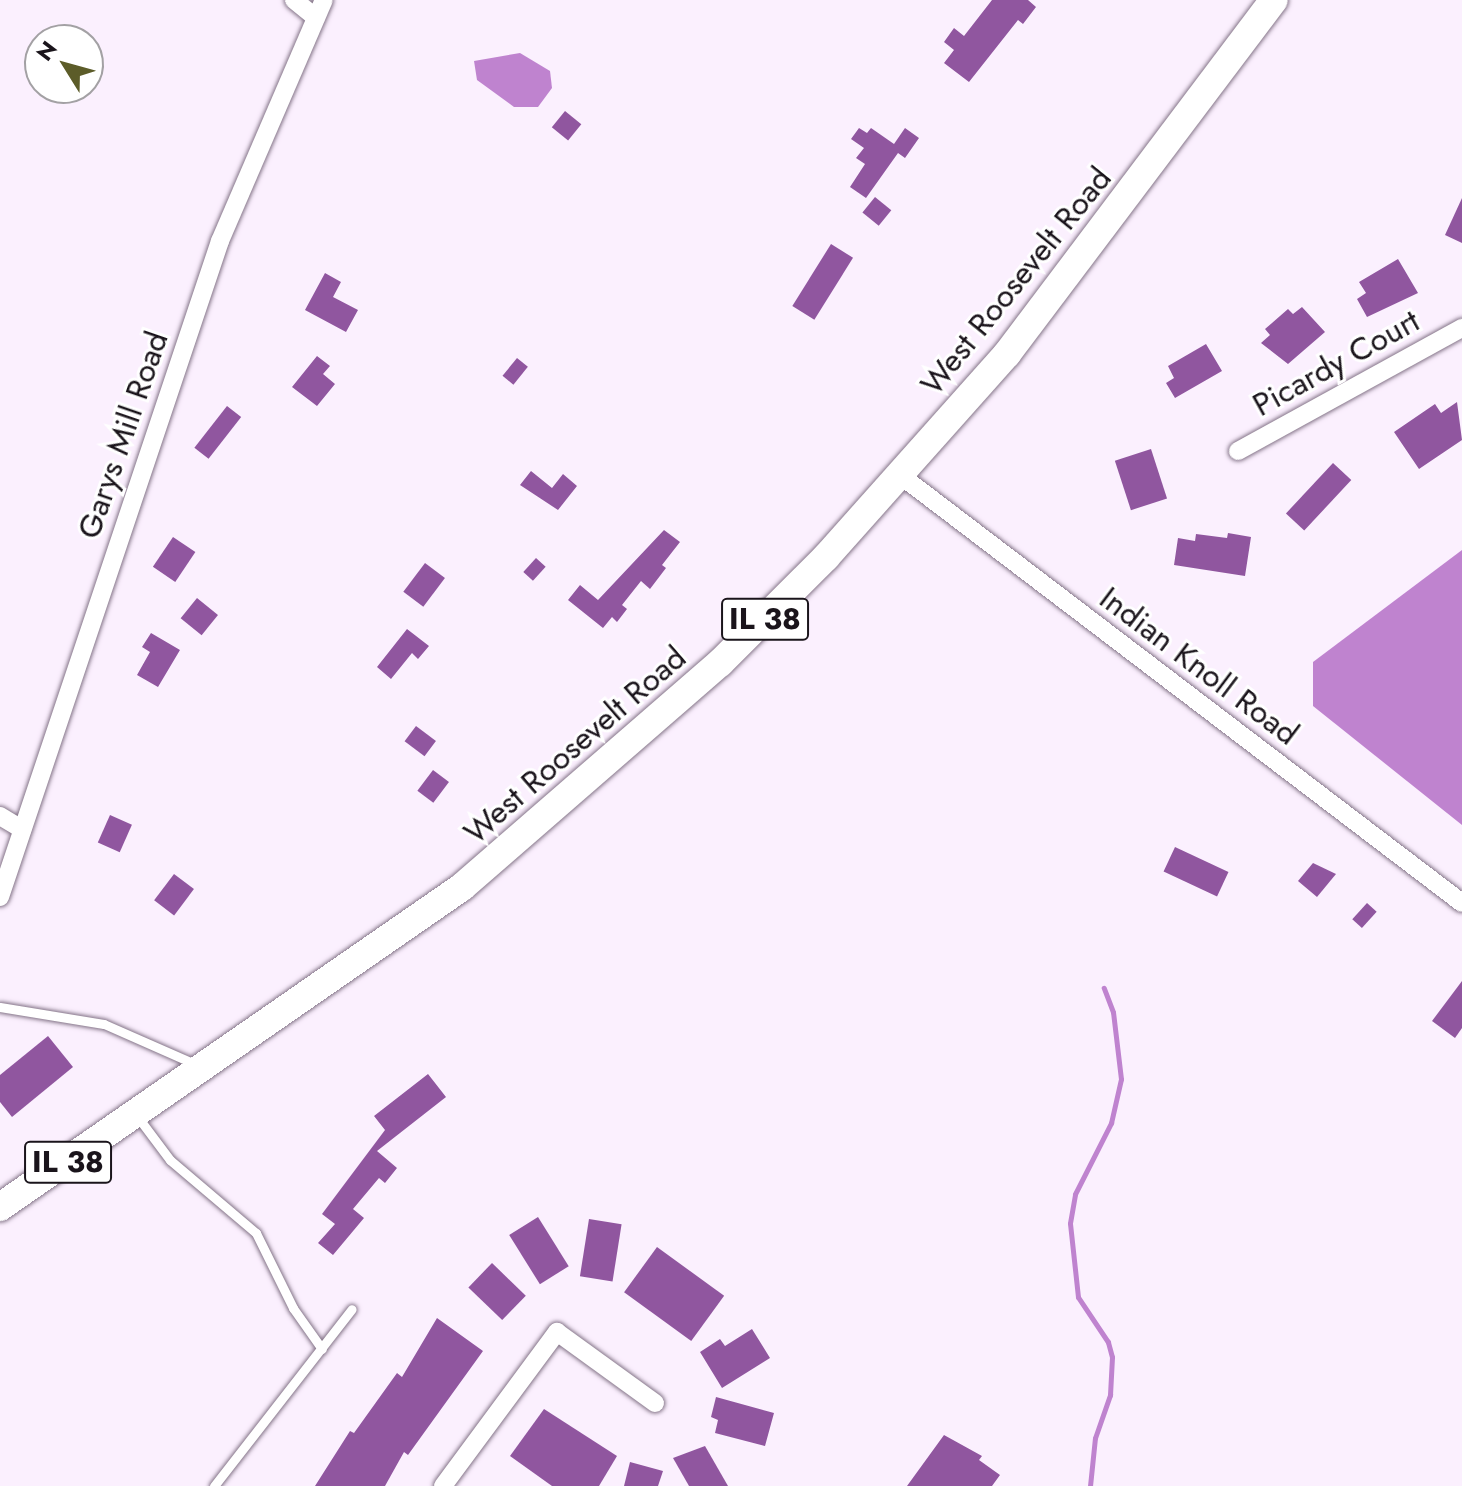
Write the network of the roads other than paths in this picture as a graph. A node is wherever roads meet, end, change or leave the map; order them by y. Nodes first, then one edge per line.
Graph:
1 (294, 0) edge
2 (1274, 0) edge
3 (320, 9) edge
4 (1462, 328) edge
5 (1238, 451) dead end
6 (900, 475) junction
7 (0, 816) edge
8 (22, 829) junction
9 (0, 897) edge
10 (1462, 903) edge
11 (0, 1007) edge
12 (206, 1069) junction
13 (137, 1116) junction
14 (0, 1207) edge
15 (352, 1309) dead end
16 (322, 1349) junction
17 (655, 1403) dead end
18 (214, 1486) edge
19 (443, 1486) edge

1 - 3 street
2 - 6 main road, West Roosevelt Road / IL 38
3 - 8 street, Garys Mill Road
4 - 5 street, Picardy Court
6 - 10 street, Indian Knoll Road
6 - 12 main road, West Roosevelt Road / IL 38
7 - 8 street
8 - 9 street, Garys Mill Road
11 - 12 lane
12 - 13 main road, West Roosevelt Road / IL 38
13 - 14 main road, West Roosevelt Road / IL 38
13 - 16 lane
15 - 16 lane
16 - 18 lane
17 - 19 street

